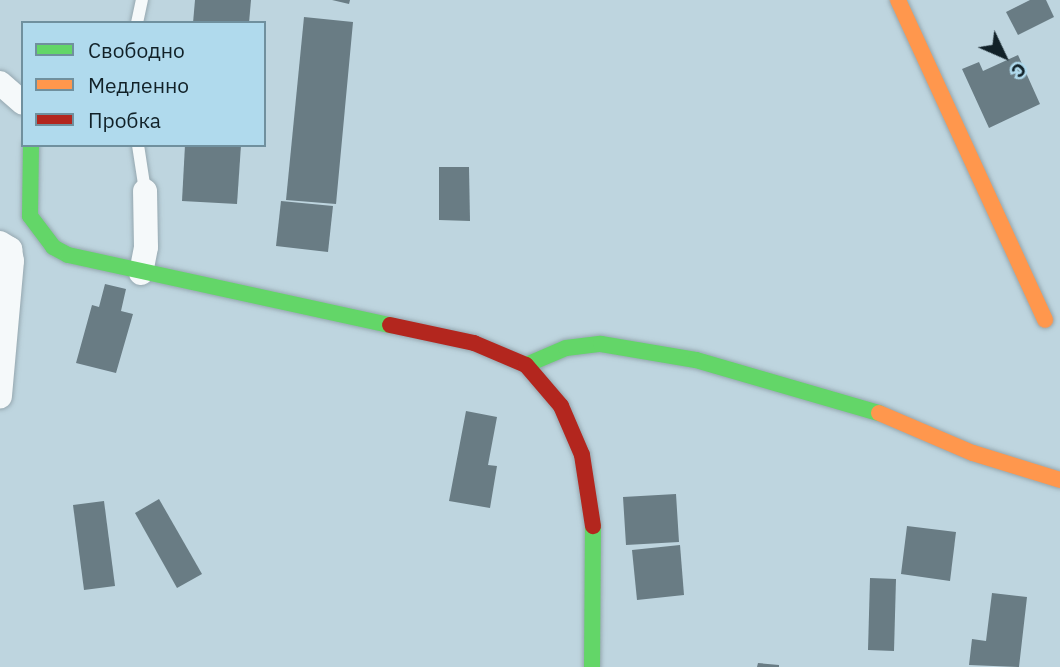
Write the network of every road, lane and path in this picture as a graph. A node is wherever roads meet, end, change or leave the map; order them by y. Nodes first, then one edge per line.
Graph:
1 (142, 0) edge
2 (898, 0) edge
3 (137, 21) edge
4 (0, 83) edge
5 (21, 101) edge
6 (31, 147) edge
7 (138, 147) edge
8 (145, 191) joint
9 (42, 235) junction
10 (5, 246) edge
11 (141, 273) junction
12 (1045, 320) dead end
13 (526, 365) junction
14 (0, 396) edge
15 (1060, 480) edge
16 (592, 667) edge

1 - 3 lane
2 - 12 street
4 - 5 street
6 - 9 street
7 - 8 lane
8 - 11 street
9 - 10 street
9 - 11 street
10 - 14 street
11 - 13 street
13 - 15 street
13 - 16 street

